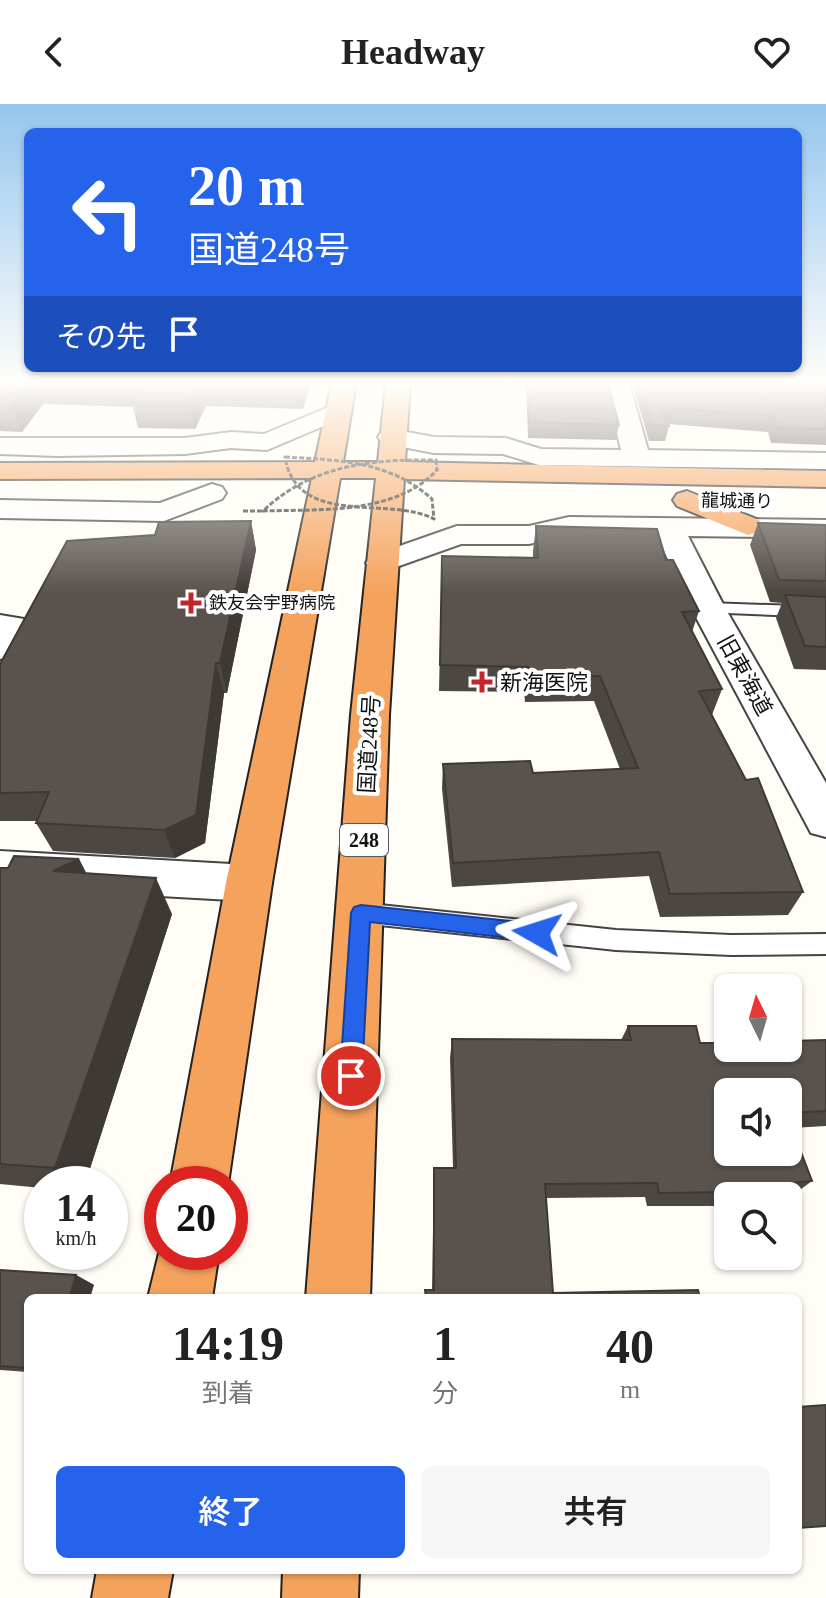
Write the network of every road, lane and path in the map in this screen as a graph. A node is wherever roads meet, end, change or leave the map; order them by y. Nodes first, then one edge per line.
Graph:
1 (62, 453) edge
2 (350, 453) edge
3 (366, 453) edge
4 (415, 453) edge
5 (526, 453) edge
6 (643, 453) edge
7 (754, 461) joint
8 (826, 461) edge
9 (0, 471) edge
10 (354, 478) junction
11 (826, 479) edge
12 (93, 482) junction
13 (0, 491) edge
14 (657, 492) junction
15 (212, 493) junction
16 (826, 503) edge
17 (0, 509) edge
18 (43, 510) junction
19 (826, 529) edge
20 (382, 563) junction
21 (708, 608) junction
22 (826, 612) edge
23 (0, 626) edge
24 (0, 648) edge
25 (826, 821) edge
26 (0, 869) edge
27 (249, 883) junction
28 (361, 913) junction
29 (826, 944) edge
30 (202, 1166) edge
31 (185, 1270) edge
32 (181, 1294) edge
33 (338, 1294) edge
34 (134, 1574) edge
35 (321, 1574) edge
36 (130, 1598) edge
37 (320, 1598) edge

1 - 12 street
2 - 10 highway, 国道248号 / 248
3 - 10 highway, 国道248号 / 248
4 - 10 street
5 - 14 street
6 - 14 street, 旧東海道
7 - 8 street
7 - 14 highway
9 - 12 highway
10 - 10 path, bridge
10 - 10 path, bridge
10 - 10 path, bridge
10 - 10 path, bridge
10 - 10 path, bridge
10 - 10 path, bridge
10 - 10 path, bridge
10 - 10 path, bridge
10 - 12 highway
10 - 14 highway
10 - 15 highway
10 - 20 highway, 国道248号 / 248
10 - 27 highway, 国道248号 / 248
11 - 14 highway, 龍城通り
12 - 13 highway
12 - 15 highway
12 - 18 street
14 - 16 highway, 龍城通り
14 - 19 street
14 - 20 street
14 - 21 street, 旧東海道
15 - 18 street
17 - 18 street
20 - 28 highway, 国道248号 / 248
21 - 22 lane
21 - 25 street, 旧東海道
23 - 24 street
26 - 27 street
27 - 30 highway, 国道248号 / 248
28 - 29 lane
28 - 33 highway, 国道248号 / 248
31 - 32 highway
34 - 36 highway
35 - 37 highway

